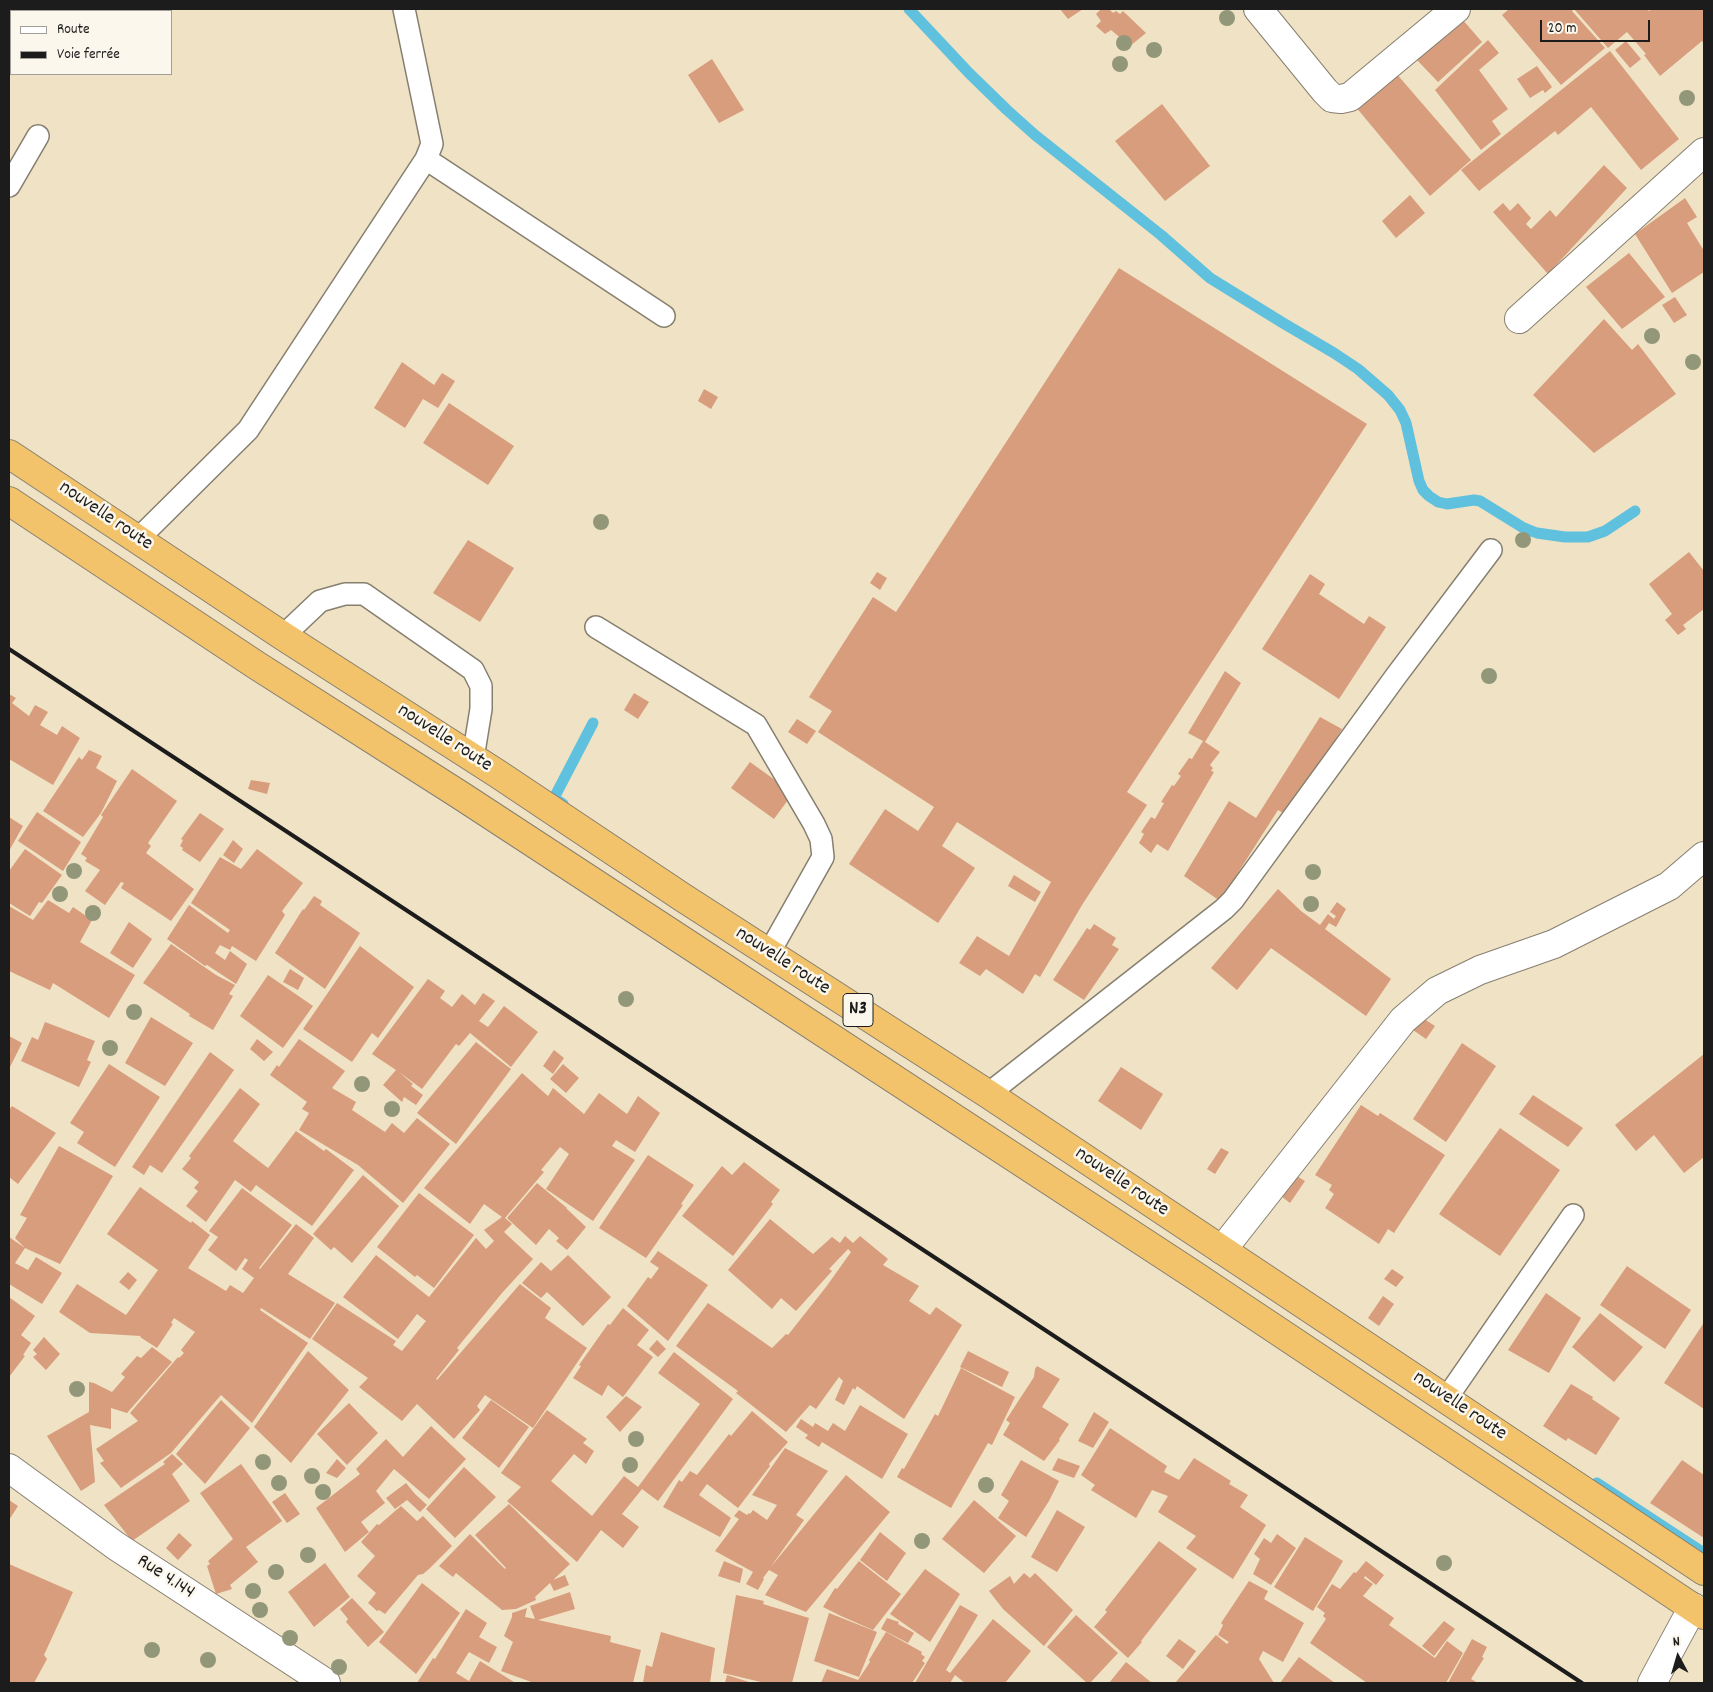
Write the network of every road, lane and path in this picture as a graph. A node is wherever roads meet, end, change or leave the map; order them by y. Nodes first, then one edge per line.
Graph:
1 (404, 9) edge
2 (1258, 9) edge
3 (1456, 9) edge
4 (38, 136) dead end
5 (1704, 152) edge
6 (426, 159) junction
7 (9, 186) edge
8 (664, 316) dead end
9 (1519, 319) dead end
10 (9, 454) edge
11 (9, 501) edge
12 (138, 539) junction
13 (1491, 550) dead end
14 (596, 627) dead end
15 (283, 636) junction
16 (473, 758) junction
17 (1704, 856) edge
18 (769, 953) junction
19 (988, 1094) junction
20 (1573, 1216) dead end
21 (1222, 1250) junction
22 (1446, 1398) junction
23 (9, 1468) edge
24 (1704, 1571) edge
25 (1699, 1611) edge
26 (290, 1674) edge
27 (326, 1683) edge
28 (1652, 1683) edge

1 - 6 lane
2 - 3 street
4 - 7 lane
5 - 9 street
6 - 8 lane
6 - 12 lane
10 - 12 highway, nouvelle route / N3
11 - 25 highway, nouvelle route / N3
12 - 15 highway, nouvelle route / N3
13 - 19 lane
14 - 18 lane
15 - 16 highway, nouvelle route / N3
15 - 16 lane
16 - 18 highway, nouvelle route / N3
17 - 21 street
18 - 19 highway, nouvelle route / N3
19 - 21 highway, nouvelle route / N3
20 - 22 lane
21 - 22 highway, nouvelle route / N3
22 - 24 highway, nouvelle route / N3
23 - 26 street, Rue 4.144
25 - 28 street
26 - 27 street, Rue 4.144

